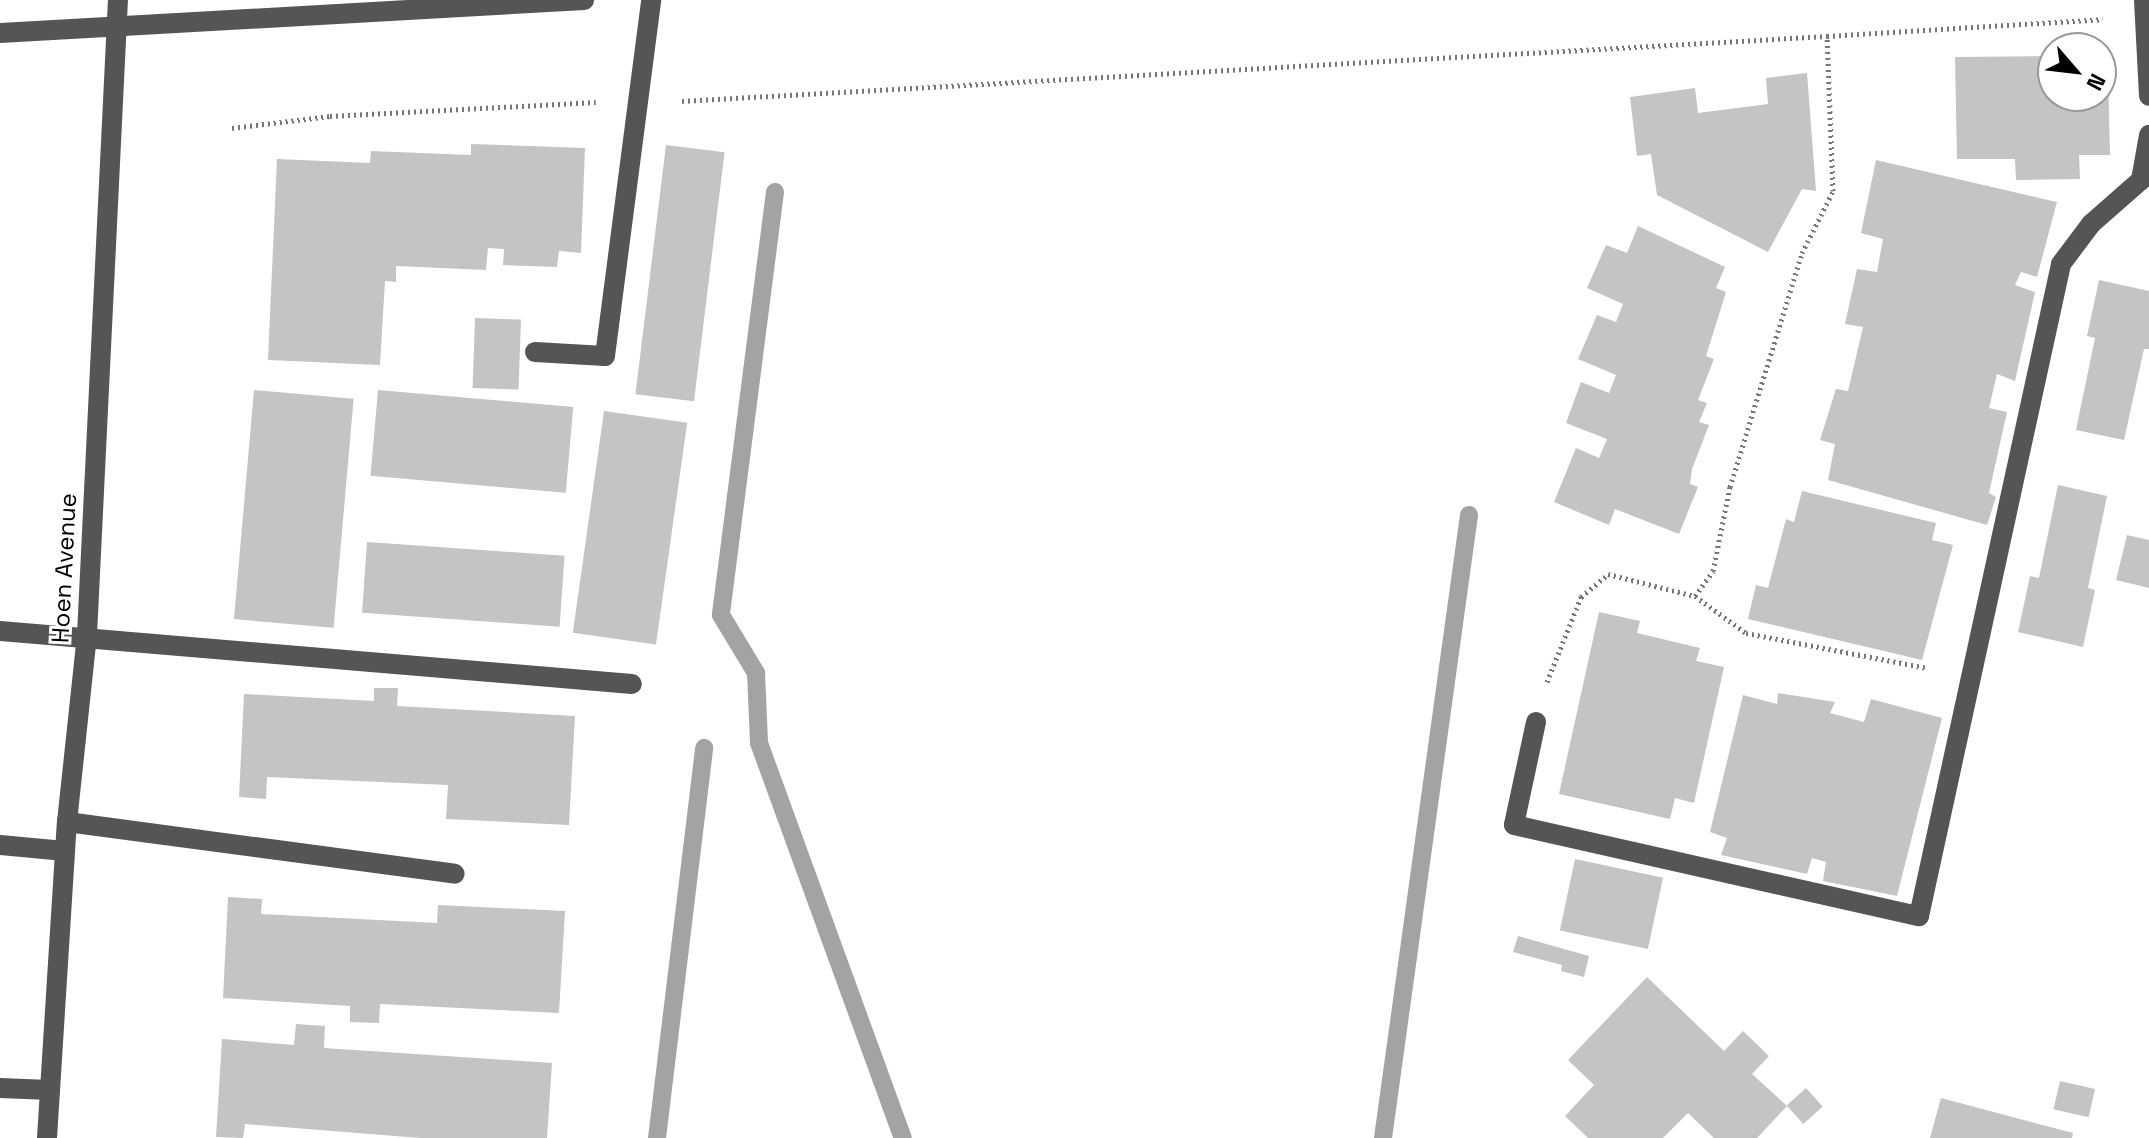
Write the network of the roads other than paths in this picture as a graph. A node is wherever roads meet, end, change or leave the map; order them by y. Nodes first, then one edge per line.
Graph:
1 (118, 0) edge
2 (584, 0) edge
3 (651, 0) edge
4 (2144, 8) edge
5 (118, 27) junction
6 (0, 33) edge
7 (2149, 96) edge
8 (2149, 135) edge
9 (535, 352) dead end
10 (0, 631) edge
11 (87, 635) junction
12 (632, 684) dead end
13 (1536, 722) road end
14 (67, 822) junction
15 (0, 845) edge
16 (65, 851) junction
17 (455, 874) dead end
18 (0, 1088) edge
19 (50, 1090) junction
20 (47, 1138) edge

1 - 5 street, Hoen Avenue
2 - 5 street
3 - 9 street
4 - 7 street
5 - 6 street
5 - 11 street, Hoen Avenue
8 - 13 street
10 - 11 street
11 - 12 street
11 - 14 street, Hoen Avenue
14 - 16 street, Hoen Avenue
14 - 17 street
15 - 16 street
16 - 19 street, Hoen Avenue
18 - 19 street
19 - 20 street, Hoen Avenue

